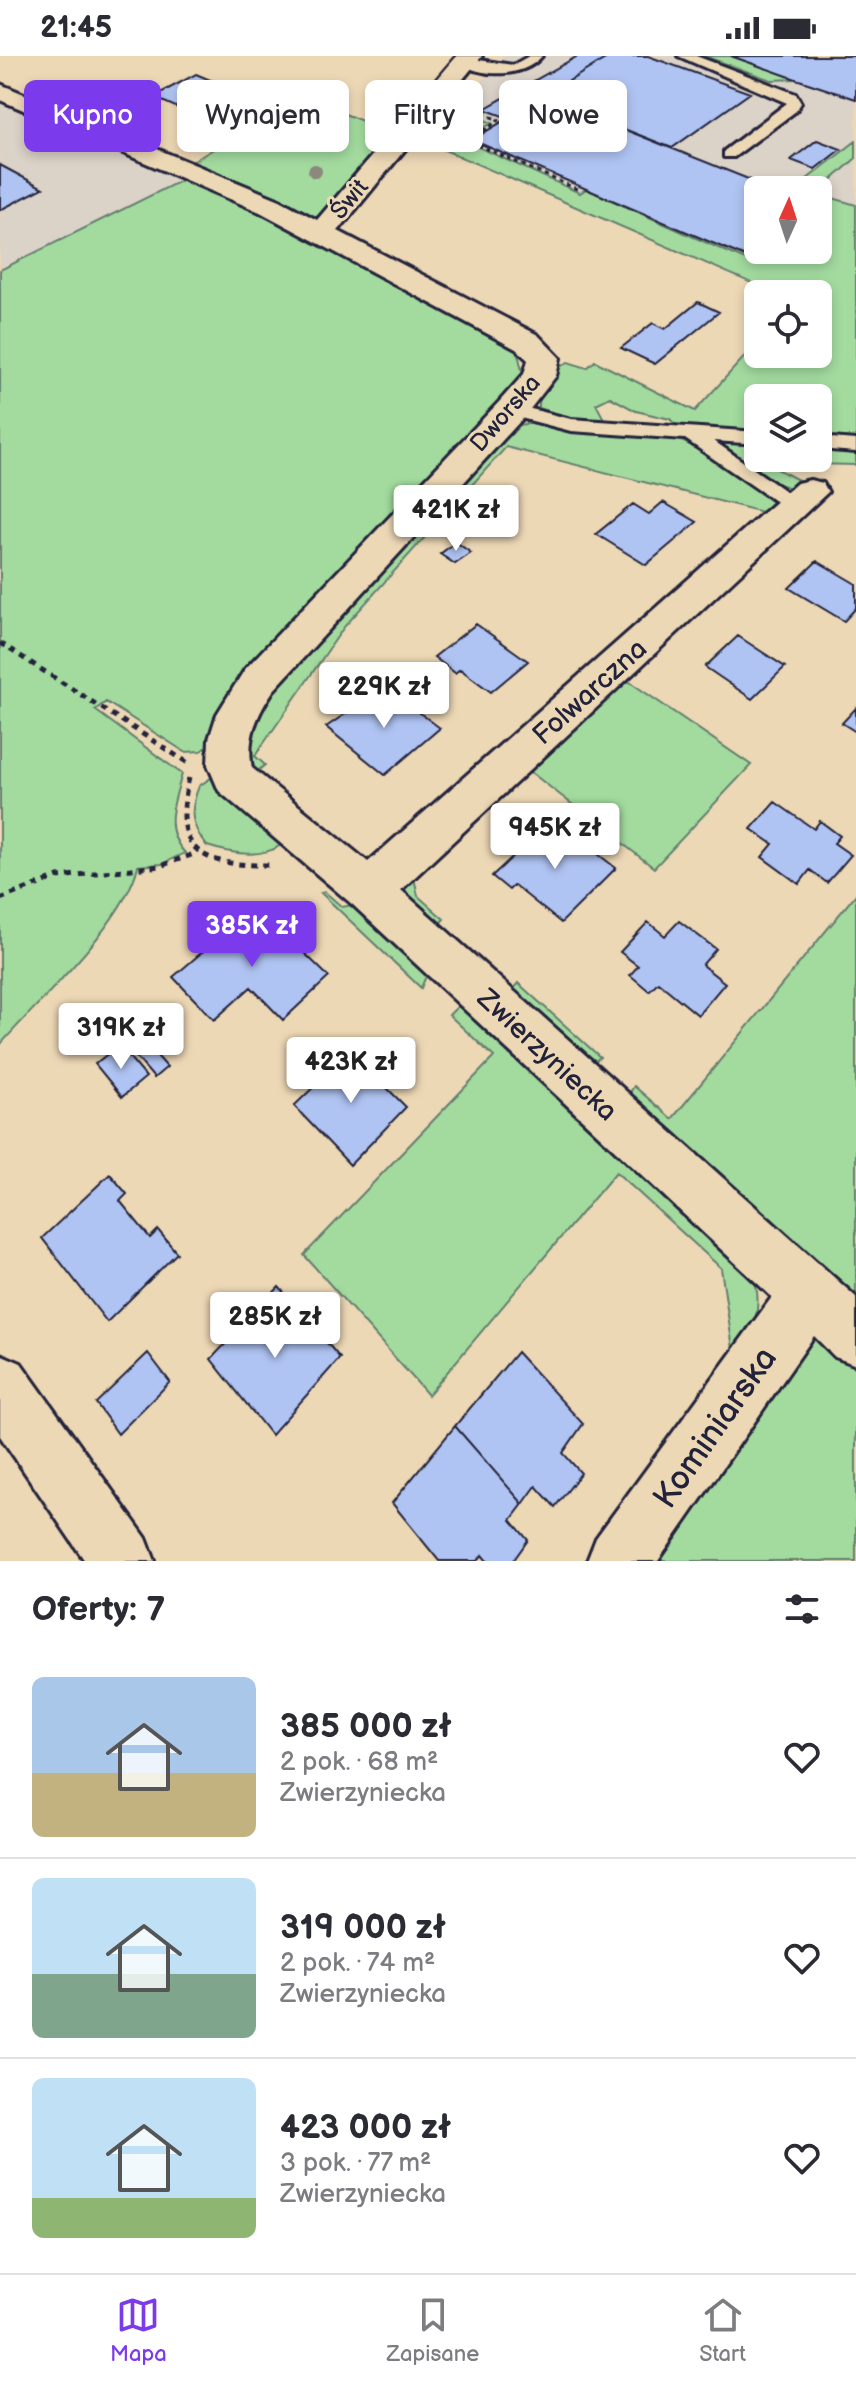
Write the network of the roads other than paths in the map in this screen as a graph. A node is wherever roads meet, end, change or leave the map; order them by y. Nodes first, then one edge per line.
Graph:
1 (536, 56) edge
2 (684, 56) edge
3 (467, 59) edge
4 (0, 91) edge
5 (729, 154) dead end
6 (322, 232) junction
7 (511, 410) junction
8 (685, 434) junction
9 (744, 437) edge
10 (832, 444) edge
11 (856, 446) edge
12 (803, 499) joint
13 (214, 772) joint
14 (369, 890) junction
15 (809, 1294) junction
16 (856, 1336) edge
17 (0, 1384) edge
18 (123, 1561) edge
19 (619, 1561) edge

1 - 3 lane
2 - 5 lane
3 - 6 street, Świt
4 - 6 street
6 - 7 street, Dworska
7 - 8 lane
7 - 13 street, Dworska
8 - 9 lane
8 - 12 lane
10 - 11 lane
12 - 14 street, Folwarczna
13 - 14 street, Zwierzyniecka
14 - 15 street, Zwierzyniecka
15 - 16 street, Zwierzyniecka
15 - 19 street, Kominiarska
17 - 18 street

